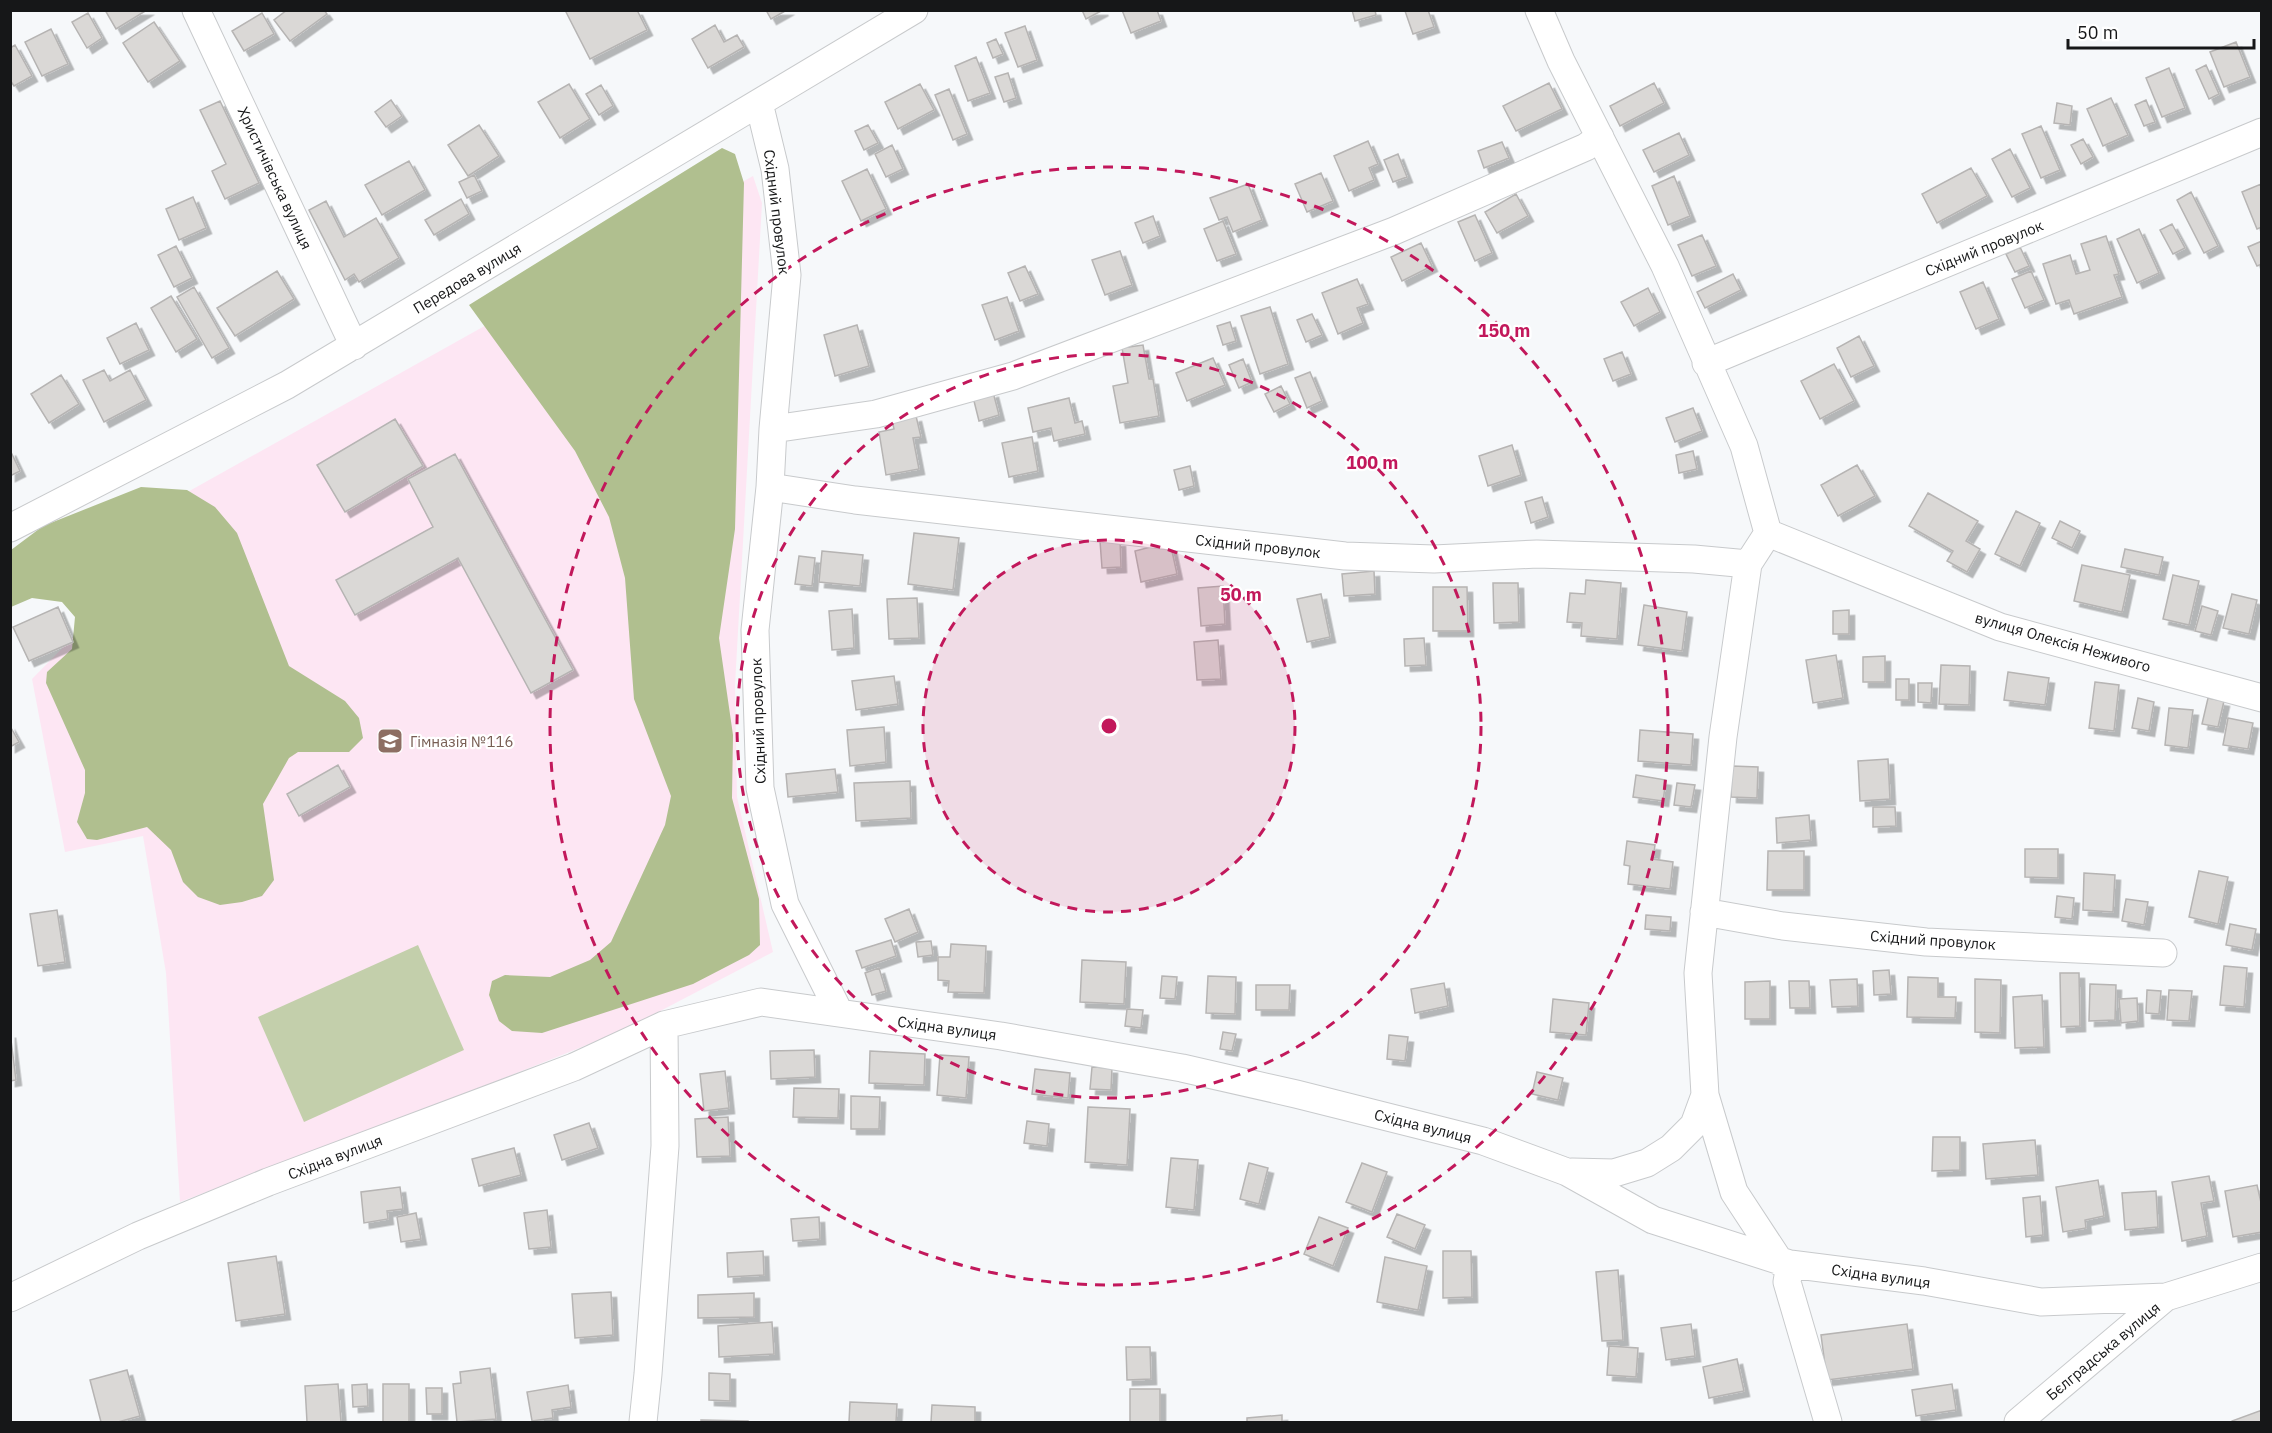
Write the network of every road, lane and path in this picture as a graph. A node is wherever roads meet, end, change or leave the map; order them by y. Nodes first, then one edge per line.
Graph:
1 (914, 10) edge
2 (1539, 10) edge
3 (207, 14) edge
4 (759, 103) junction
5 (2262, 132) edge
6 (1600, 137) junction
7 (354, 346) junction
8 (1706, 363) junction
9 (773, 429) junction
10 (770, 487) junction
11 (10, 528) edge
12 (1768, 533) junction
13 (1749, 564) junction
14 (2262, 698) edge
15 (1704, 912) junction
16 (2163, 952) dead end
17 (839, 1012) junction
18 (664, 1025) junction
19 (1705, 1095) junction
20 (1567, 1172) junction
21 (1785, 1263) junction
22 (2262, 1267) edge
23 (10, 1298) edge
24 (2166, 1298) junction
25 (643, 1422) edge
26 (1828, 1422) edge
27 (2018, 1422) edge

1 - 4 street, Передова вулиця
2 - 6 street
3 - 7 street, Христичівська вулиця
4 - 7 street, Передова вулиця
4 - 9 street, Східний провулок
5 - 8 street, Східний провулок
6 - 8 street
6 - 9 street
7 - 11 street, Передова вулиця
8 - 12 street
9 - 10 street, Східний провулок
10 - 13 street, Східний провулок
10 - 17 street, Східний провулок
12 - 13 street
12 - 14 street, вулиця Олексія Неживого
13 - 15 street
15 - 16 street, Східний провулок
15 - 19 street
17 - 18 street, Східна вулиця
17 - 20 street, Східна вулиця
18 - 23 street, Східна вулиця
18 - 25 street
19 - 20 street
19 - 21 street
20 - 21 street, Східна вулиця
21 - 24 street, Східна вулиця
21 - 26 street
22 - 24 street, Бєлградська вулиця
24 - 27 street, Бєлградська вулиця

